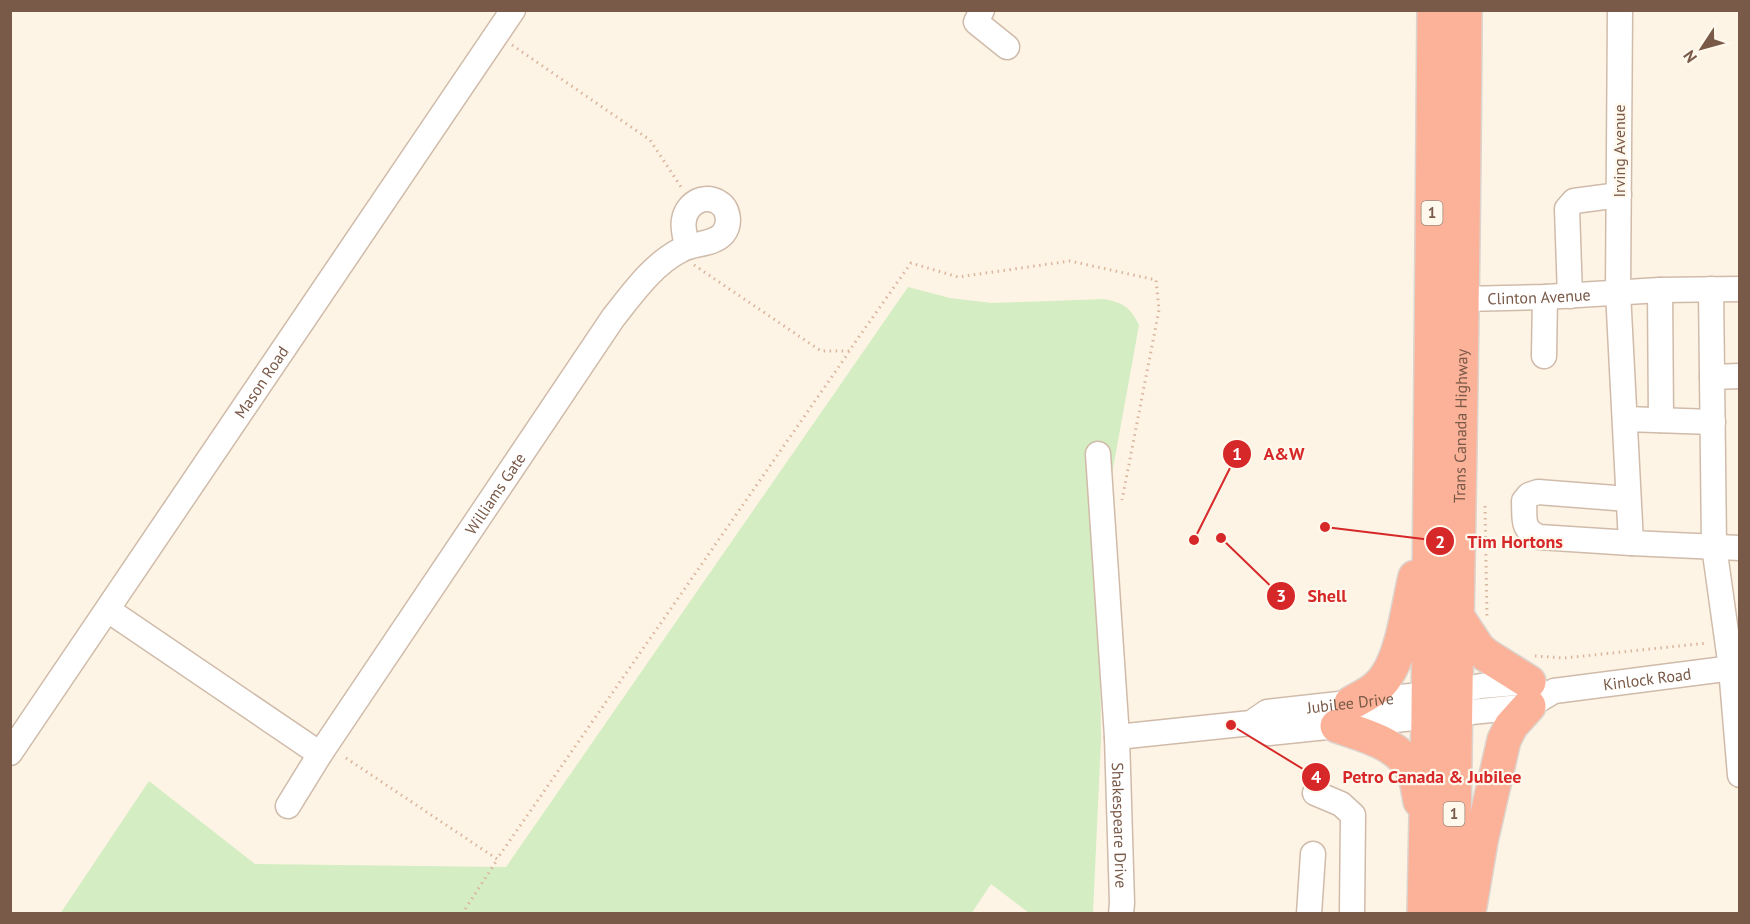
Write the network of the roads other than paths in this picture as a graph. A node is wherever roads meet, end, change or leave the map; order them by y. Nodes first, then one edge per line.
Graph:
1 (513, 10) edge
2 (982, 10) edge
3 (1434, 10) edge
4 (1465, 10) edge
5 (1620, 10) edge
6 (1007, 47) dead end
7 (1618, 195) junction
8 (684, 248) junction
9 (1711, 289) junction
10 (1740, 289) edge
11 (1660, 290) junction
12 (1618, 292) junction
13 (1570, 296) junction
14 (1545, 297) junction
15 (1462, 299) junction
16 (1544, 356) dead end
17 (1740, 376) edge
18 (1712, 377) junction
19 (1625, 419) junction
20 (1661, 420) junction
21 (1713, 422) junction
22 (1098, 454) dead end
23 (1628, 499) junction
24 (1429, 523) junction
25 (1631, 543) junction
26 (1714, 546) junction
27 (1740, 548) edge
28 (108, 610) junction
29 (1457, 616) junction
30 (1735, 667) edge
31 (1535, 683) junction
32 (1442, 704) junction
33 (1344, 714) junction
34 (1117, 737) junction
35 (10, 753) edge
36 (320, 754) junction
37 (1740, 775) edge
38 (1314, 793) dead end
39 (288, 806) dead end
40 (1426, 825) junction
41 (1313, 854) dead end
42 (1121, 914) edge
43 (1309, 914) edge
44 (1353, 914) edge
45 (1424, 914) edge
46 (1453, 914) edge
47 (1468, 914) edge

1 - 28 street, Mason Road
2 - 6 street
3 - 24 highway, Trans Canada Highway / 1
4 - 15 highway, Trans Canada Highway / 1
5 - 7 street, Irving Avenue
7 - 12 street, Irving Avenue
7 - 13 street
8 - 8 street, Williams Gate
8 - 36 street, Williams Gate
9 - 10 street, Clinton Avenue
9 - 11 street, Clinton Avenue
9 - 18 street
11 - 12 street, Clinton Avenue
11 - 20 street
12 - 13 street, Clinton Avenue
12 - 19 street, Irving Avenue
13 - 14 street, Clinton Avenue
14 - 15 street, Clinton Avenue
14 - 16 street
15 - 29 highway, Trans Canada Highway / 1
17 - 18 street
18 - 21 street
19 - 20 street
19 - 23 street, Irving Avenue
20 - 21 street
21 - 26 street
22 - 34 street, Shakespeare Drive
23 - 25 street, Irving Avenue
23 - 25 street
24 - 32 highway, Trans Canada Highway / 1
24 - 33 highway
25 - 26 street
26 - 27 street
26 - 30 street
28 - 35 street, Mason Road
28 - 36 street
29 - 31 highway
29 - 32 highway, Trans Canada Highway / 1
30 - 31 street, Kinlock Road
30 - 37 street
31 - 32 street, Kinlock Road
31 - 47 highway
32 - 33 street, Jubilee Drive
32 - 40 highway, Trans Canada Highway / 1
32 - 46 highway, Trans Canada Highway / 1
33 - 34 street, Jubilee Drive
33 - 40 highway
34 - 42 street, Shakespeare Drive
36 - 39 street, Williams Gate
38 - 44 street
40 - 45 highway, Trans Canada Highway / 1
41 - 43 street

